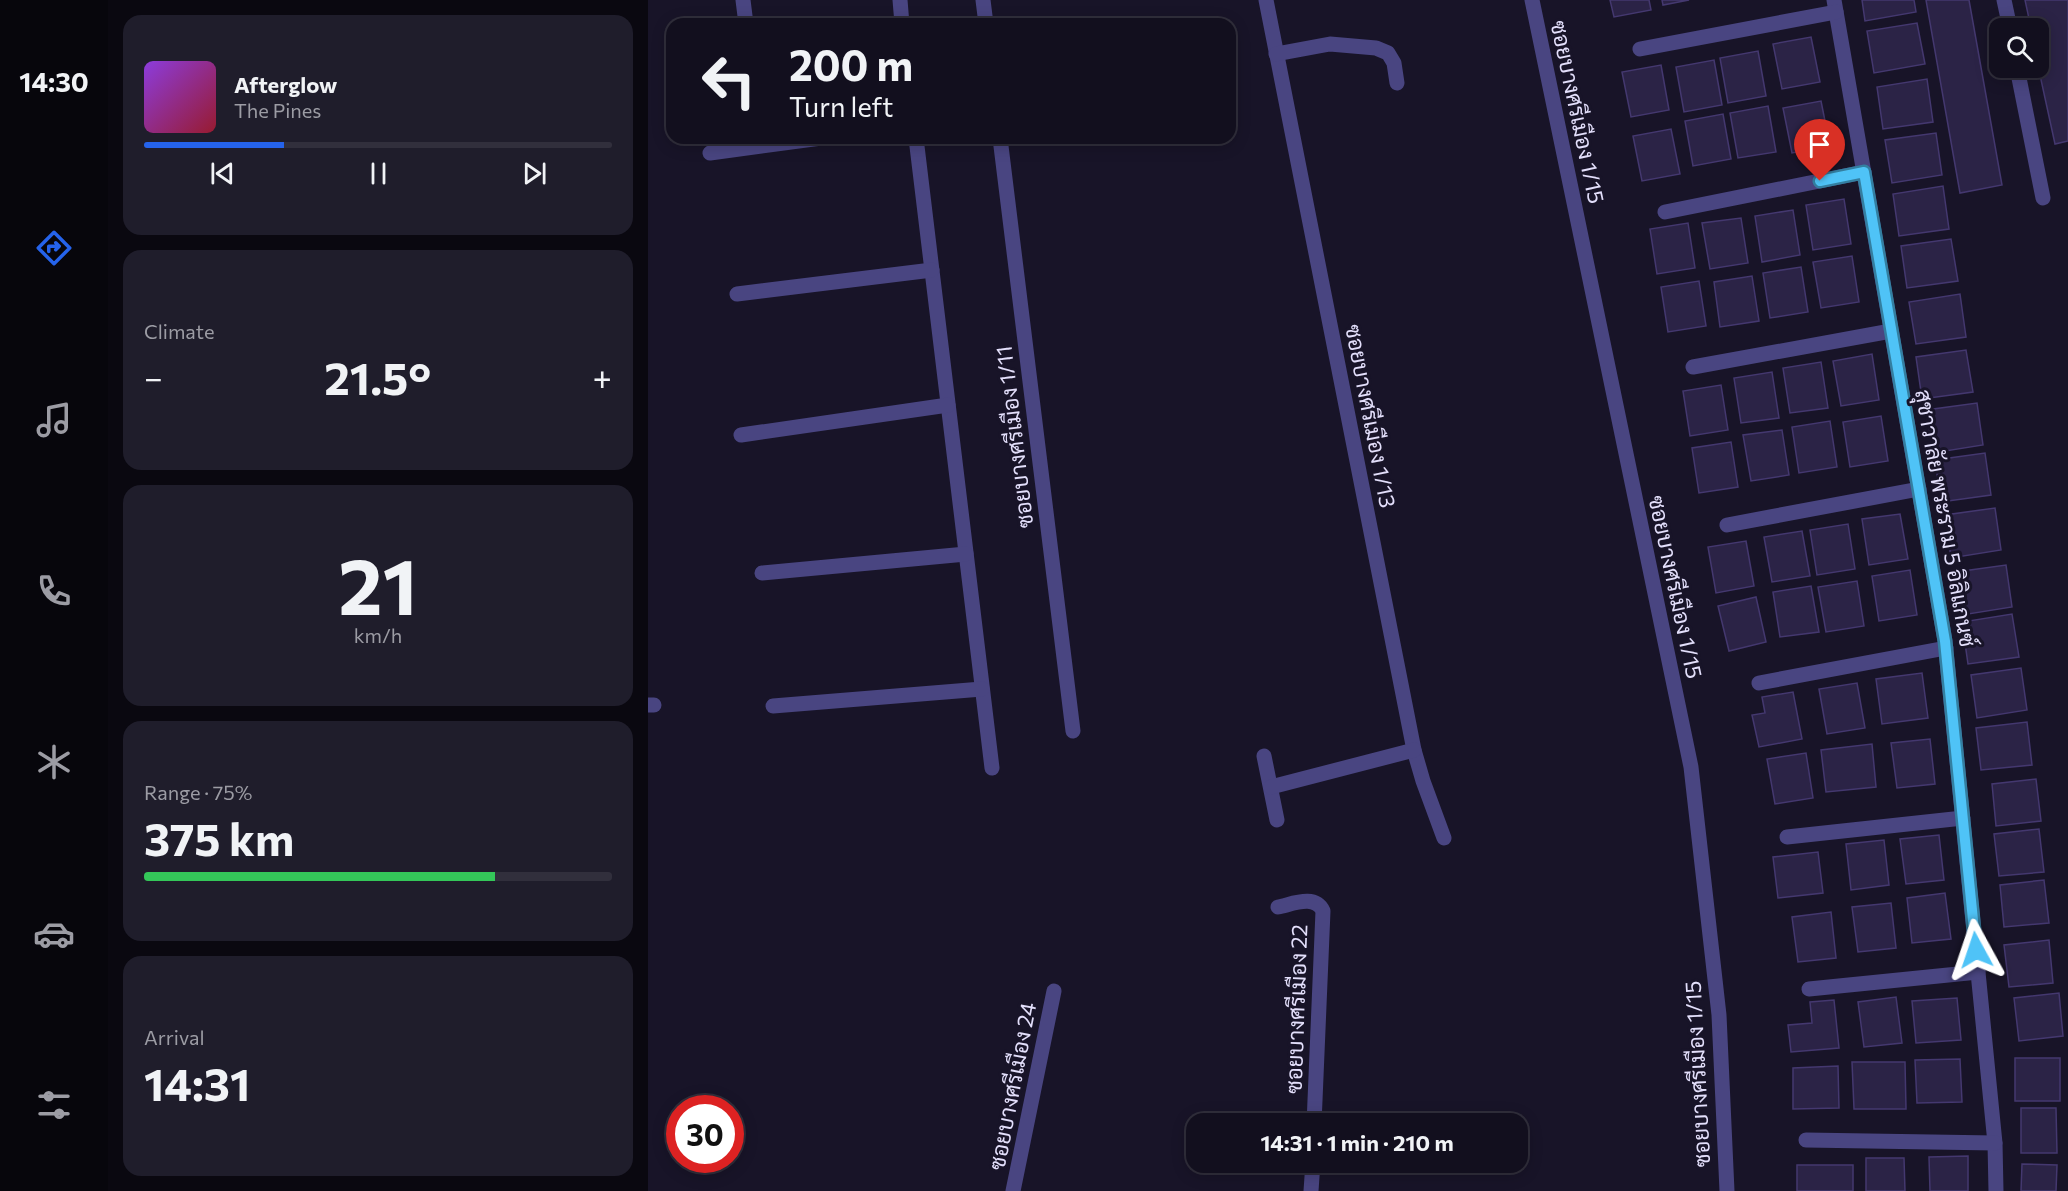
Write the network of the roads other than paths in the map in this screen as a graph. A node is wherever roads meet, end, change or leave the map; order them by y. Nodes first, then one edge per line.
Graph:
1 (743, 0) edge
2 (900, 0) edge
3 (983, 0) edge
4 (1266, 0) edge
5 (1532, 0) edge
6 (2004, 0) edge
7 (1835, 6) edge
8 (745, 18) edge
9 (902, 18) edge
10 (985, 18) edge
11 (2008, 18) edge
12 (1640, 49) dead end
13 (1276, 54) junction
14 (2019, 78) edge
15 (1397, 83) dead end
16 (750, 144) edge
17 (917, 144) edge
18 (1001, 144) edge
19 (710, 153) dead end
20 (1864, 172) junction
21 (2043, 198) dead end
22 (1665, 212) dead end
23 (932, 270) junction
24 (737, 294) dead end
25 (1891, 331) junction
26 (1693, 367) dead end
27 (948, 405) junction
28 (741, 435) dead end
29 (1919, 489) junction
30 (1727, 525) dead end
31 (966, 554) junction
32 (762, 573) dead end
33 (1946, 648) junction
34 (1759, 683) dead end
35 (982, 689) junction
36 (773, 706) dead end
37 (1073, 731) dead end
38 (1414, 750) junction
39 (1264, 756) dead end
40 (992, 768) dead end
41 (1271, 787) junction
42 (1963, 818) junction
43 (1278, 820) dead end
44 (1787, 837) dead end
45 (1444, 838) dead end
46 (1278, 907) dead end
47 (1978, 972) junction
48 (1809, 989) dead end
49 (1054, 991) dead end
50 (1314, 1113) edge
51 (1806, 1140) dead end
52 (1995, 1143) junction
53 (1312, 1173) edge
54 (1013, 1191) edge
55 (1311, 1191) edge
56 (1726, 1191) edge
57 (1996, 1191) edge

1 - 8 street
2 - 9 street
3 - 10 street
4 - 13 street, ซอยบางศรีเมือง 1/13
5 - 56 street, ซอยบางศรีเมือง 1/15
6 - 11 street
7 - 12 street
7 - 20 street, สุชาวาลัย พระราม 5 อิลิแกนซ์
13 - 15 street
13 - 38 street, ซอยบางศรีเมือง 1/13
14 - 21 street
16 - 19 street
17 - 23 street
18 - 37 street, ซอยบางศรีเมือง 1/11
20 - 22 street
20 - 25 street, สุชาวาลัย พระราม 5 อิลิแกนซ์
23 - 24 street
23 - 27 street
25 - 26 street
25 - 29 street, สุชาวาลัย พระราม 5 อิลิแกนซ์
27 - 28 street
27 - 31 street
29 - 30 street
29 - 33 street, สุชาวาลัย พระราม 5 อิลิแกนซ์
31 - 32 street
31 - 35 street
33 - 34 street
33 - 42 street, สุชาวาลัย พระราม 5 อิลิแกนซ์
35 - 36 street
35 - 40 street
38 - 41 street
38 - 45 street, ซอยบางศรีเมือง 1/13
39 - 41 street
41 - 43 street
42 - 44 street
42 - 47 street, สุชาวาลัย พระราม 5 อิลิแกนซ์
46 - 50 street, ซอยบางศรีเมือง 22
47 - 48 street
47 - 52 street, สุชาวาลัย พระราม 5 อิลิแกนซ์
49 - 54 street, ซอยบางศรีเมือง 24
51 - 52 street
52 - 57 street, สุชาวาลัย พระราม 5 อิลิแกนซ์
53 - 55 street

